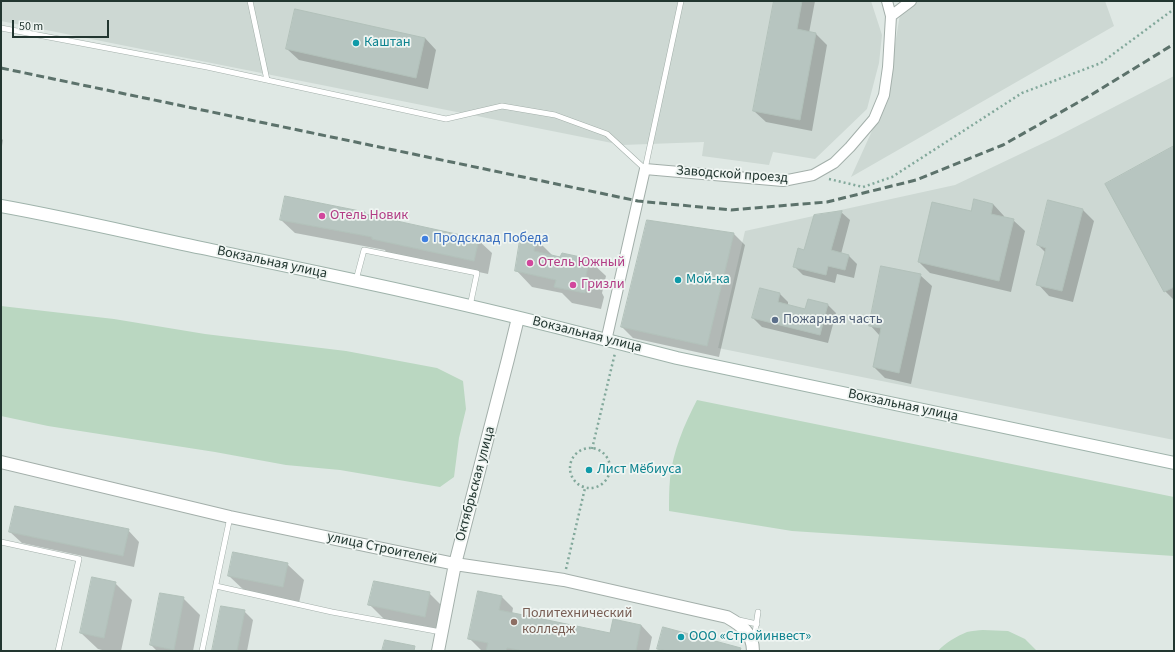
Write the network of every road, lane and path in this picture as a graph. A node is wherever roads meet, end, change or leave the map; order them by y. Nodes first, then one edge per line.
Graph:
1 (250, 1) edge
2 (682, 1) edge
3 (887, 1) edge
4 (911, 1) edge
5 (1174, 9) edge
6 (891, 16) junction
7 (1, 28) edge
8 (267, 80) junction
9 (645, 169) junction
10 (813, 175) junction
11 (1, 206) edge
12 (356, 280) junction
13 (470, 306) junction
14 (518, 318) junction
15 (612, 342) junction
16 (592, 449) junction
17 (1, 462) edge
18 (1174, 463) edge
19 (585, 488) junction
20 (230, 517) junction
21 (1, 542) edge
22 (455, 564) junction
23 (564, 580) junction
24 (216, 586) junction
25 (758, 612) dead end
26 (727, 617) junction
27 (757, 624) junction
28 (442, 632) junction
29 (753, 647) edge
30 (58, 651) edge
31 (202, 651) edge
32 (438, 651) edge

1 - 8 lane
2 - 9 lane
3 - 6 street, Заводской проезд
4 - 6 street
5 - 10 path
6 - 10 street, Заводской проезд
7 - 8 lane
8 - 9 lane
9 - 10 street, Заводской проезд
9 - 15 street
11 - 12 main road, Вокзальная улица
12 - 13 main road, Вокзальная улица
12 - 13 lane
13 - 14 main road, Вокзальная улица
14 - 15 main road, Вокзальная улица
14 - 22 main road, Октябрьская улица
15 - 16 path
15 - 18 main road, Вокзальная улица
16 - 19 path
16 - 19 path
17 - 20 main road, улица Строителей
19 - 23 path
20 - 22 main road, улица Строителей
20 - 24 lane
21 - 30 lane
22 - 23 main road, улица Строителей
22 - 28 main road, Октябрьская улица
23 - 26 main road, улица Строителей
24 - 28 lane
24 - 31 lane
25 - 27 lane
26 - 27 lane
26 - 29 main road, улица Строителей
27 - 29 lane
28 - 32 main road, Октябрьская улица

